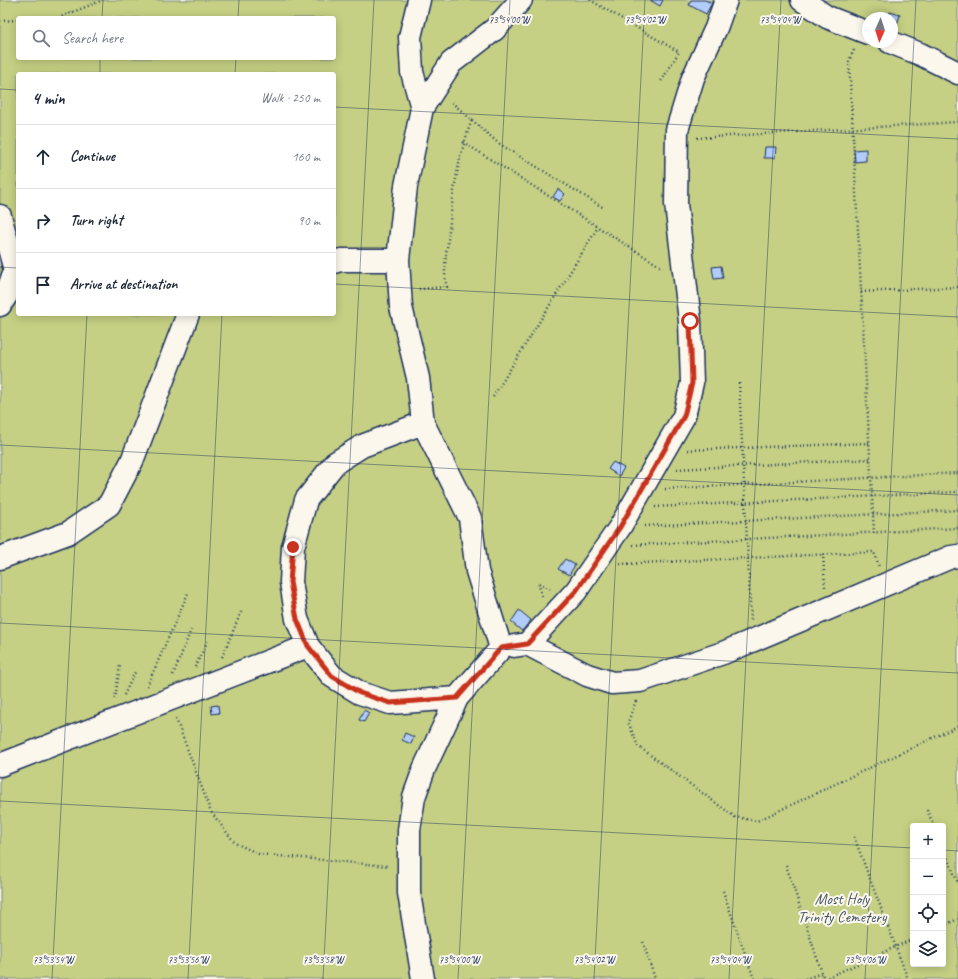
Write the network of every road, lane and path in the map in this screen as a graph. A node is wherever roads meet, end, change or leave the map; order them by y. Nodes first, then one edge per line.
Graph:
1 (103, 0) edge
2 (419, 0) edge
3 (521, 0) edge
4 (590, 0) edge
5 (726, 0) edge
6 (802, 0) edge
7 (63, 16) edge
8 (16, 20) edge
9 (0, 21) edge
10 (862, 31) edge
11 (862, 37) edge
12 (898, 45) edge
13 (958, 73) edge
14 (660, 83) dead end
15 (449, 100) dead end
16 (422, 108) junction
17 (472, 120) junction
18 (958, 122) edge
19 (853, 128) junction
20 (677, 139) junction
21 (463, 142) junction
22 (604, 208) dead end
23 (0, 216) edge
24 (598, 228) junction
25 (398, 260) junction
26 (336, 261) edge
27 (16, 270) edge
28 (685, 282) junction
29 (958, 287) edge
30 (418, 289) dead end
31 (861, 292) junction
32 (0, 305) edge
33 (187, 316) edge
34 (740, 383) dead end
35 (493, 397) dead end
36 (423, 423) junction
37 (869, 443) junction
38 (743, 448) junction
39 (685, 450) dead end
40 (870, 460) junction
41 (744, 466) junction
42 (671, 469) dead end
43 (958, 473) edge
44 (870, 477) junction
45 (744, 484) junction
46 (958, 492) edge
47 (872, 496) junction
48 (745, 503) junction
49 (630, 509) junction
50 (958, 510) edge
51 (873, 515) junction
52 (746, 521) junction
53 (958, 528) edge
54 (874, 533) junction
55 (747, 540) junction
56 (606, 547) junction
57 (823, 554) junction
58 (958, 556) edge
59 (0, 558) edge
60 (748, 558) junction
61 (593, 565) junction
62 (886, 584) junction
63 (189, 591) dead end
64 (827, 609) junction
65 (242, 610) dead end
66 (192, 630) dead end
67 (752, 641) junction
68 (527, 644) junction
69 (308, 646) junction
70 (501, 648) junction
71 (120, 665) dead end
72 (136, 670) dead end
73 (640, 681) junction
74 (211, 683) junction
75 (457, 698) junction
76 (115, 701) dead end
77 (165, 701) junction
78 (129, 706) junction
79 (958, 726) edge
80 (0, 764) edge
81 (927, 810) dead end
82 (933, 823) edge
83 (854, 837) dead end
84 (946, 854) edge
85 (786, 865) dead end
86 (409, 867) junction
87 (958, 883) edge
88 (723, 892) dead end
89 (958, 919) edge
90 (946, 925) edge
91 (910, 940) edge
92 (643, 942) dead end
93 (896, 946) junction
94 (822, 973) junction
95 (423, 979) edge
96 (655, 979) edge
97 (754, 979) edge
98 (804, 979) edge
99 (824, 979) edge
100 (908, 979) edge

1 - 7 path
2 - 16 lane
3 - 16 lane
4 - 14 path
5 - 20 lane
6 - 10 lane
8 - 9 path
11 - 19 path
12 - 13 lane
15 - 17 path
16 - 25 lane
17 - 21 path
17 - 22 path
18 - 19 path
19 - 20 path
19 - 31 path
20 - 28 lane
21 - 24 path
21 - 30 path
23 - 27 lane
24 - 28 path
24 - 35 path
25 - 26 lane
25 - 36 lane
27 - 32 lane
28 - 49 lane
29 - 31 path
31 - 37 path
33 - 59 lane
34 - 38 path
36 - 69 lane
36 - 70 lane
37 - 38 path
37 - 40 path
38 - 39 path
38 - 41 path
40 - 41 path
40 - 44 path
41 - 42 path
41 - 45 path
43 - 44 path
44 - 45 path
44 - 47 path
45 - 48 path
45 - 49 path
46 - 47 path
47 - 48 path
47 - 51 path
48 - 49 path
48 - 52 path
49 - 52 path
49 - 56 lane
50 - 51 path
51 - 52 path
51 - 54 path
52 - 55 path
53 - 54 path
54 - 55 path
55 - 56 path
55 - 60 path
56 - 61 lane
57 - 60 path
57 - 62 path
57 - 64 path
58 - 62 lane
60 - 61 path
60 - 67 path
61 - 68 lane
62 - 64 lane
63 - 78 path
64 - 67 lane
65 - 74 path
66 - 77 path
67 - 73 lane
68 - 70 lane
68 - 73 lane
69 - 74 lane
69 - 75 lane
70 - 75 lane
71 - 76 path
72 - 78 path
73 - 79 path
74 - 77 lane
75 - 86 lane
77 - 78 lane
77 - 86 path
78 - 80 lane
81 - 82 path
83 - 93 path
84 - 87 path
85 - 94 path
86 - 95 lane
88 - 97 path
89 - 90 path
91 - 93 path
92 - 96 path
93 - 99 path
93 - 100 path
94 - 98 path
94 - 99 path

